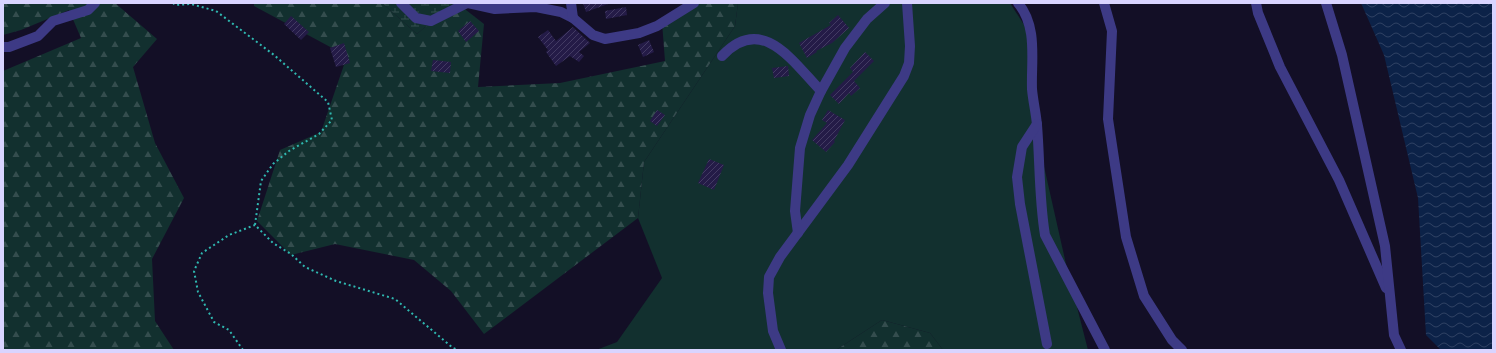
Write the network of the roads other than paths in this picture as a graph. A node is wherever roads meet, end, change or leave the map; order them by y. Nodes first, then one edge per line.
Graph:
1 (95, 3) edge
2 (401, 3) edge
3 (467, 3) edge
4 (571, 3) edge
5 (694, 3) edge
6 (907, 3) edge
7 (1018, 3) edge
8 (1104, 3) edge
9 (1256, 3) edge
10 (1326, 3) edge
11 (883, 4) edge
12 (573, 18) junction
13 (3, 48) edge
14 (722, 56) dead end
15 (822, 91) junction
16 (1037, 124) junction
17 (798, 232) junction
18 (1390, 297) junction
19 (1047, 344) dead end
20 (781, 350) edge
21 (1105, 350) edge
22 (1182, 350) edge
23 (1401, 350) edge

1 - 13 street
2 - 3 street
3 - 12 street
4 - 12 street
5 - 12 street
6 - 17 street
7 - 16 street
8 - 22 street
9 - 18 street
10 - 18 street
11 - 15 street
14 - 15 street
15 - 17 street
16 - 19 street
16 - 21 street
17 - 20 street
18 - 23 street

